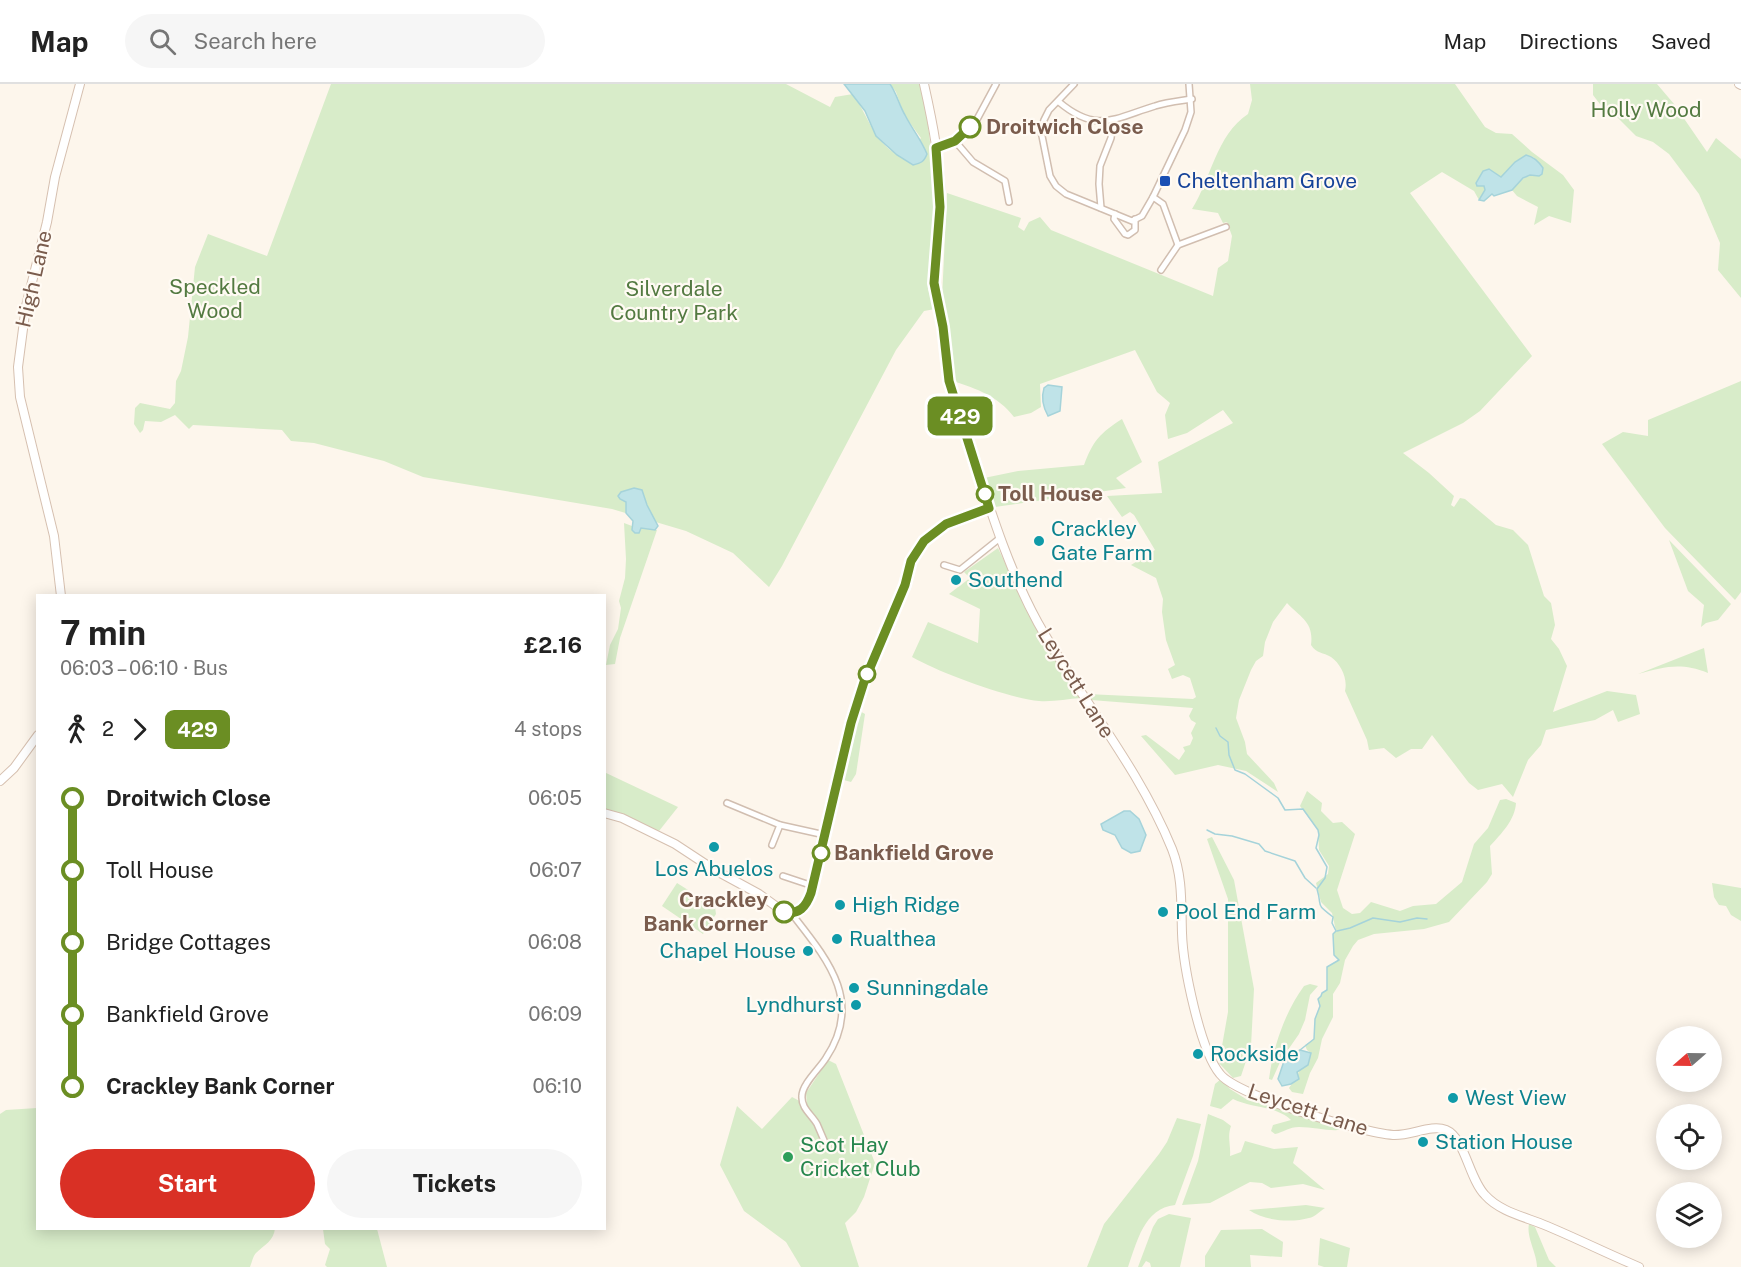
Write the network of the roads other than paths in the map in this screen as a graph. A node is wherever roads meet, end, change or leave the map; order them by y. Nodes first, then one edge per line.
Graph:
1 (80, 84) edge
2 (924, 84) edge
3 (996, 84) edge
4 (1074, 84) edge
5 (1189, 84) edge
6 (1192, 99) junction
7 (1059, 102) junction
8 (1113, 121) junction
9 (955, 141) junction
10 (936, 148) junction
11 (1153, 197) junction
12 (1009, 202) dead end
13 (1101, 207) junction
14 (1115, 214) junction
15 (1133, 220) junction
16 (1226, 227) dead end
17 (1178, 245) junction
18 (1161, 270) dead end
19 (989, 509) junction
20 (1000, 538) junction
21 (944, 565) dead end
22 (61, 594) edge
23 (36, 738) edge
24 (0, 781) edge
25 (727, 803) dead end
26 (606, 814) edge
27 (780, 825) junction
28 (825, 835) junction
29 (772, 845) dead end
30 (783, 876) dead end
31 (813, 886) junction
32 (788, 913) junction
33 (826, 1145) dead end
34 (1639, 1267) edge

1 - 22 street, High Lane
2 - 10 street, Leycett Lane
3 - 9 street
4 - 7 street
5 - 6 street
6 - 8 street
6 - 11 street
7 - 8 street
7 - 13 street
8 - 13 street
9 - 10 street
9 - 12 street
10 - 19 street, Leycett Lane
11 - 15 street
11 - 17 street
13 - 14 street
14 - 15 street
14 - 15 street
16 - 17 street
17 - 18 street
19 - 20 street, Leycett Lane
19 - 28 street
20 - 21 street
20 - 34 street, Leycett Lane
23 - 24 street
25 - 27 street
26 - 32 street
27 - 28 street
27 - 29 street
28 - 31 street
30 - 31 street
31 - 32 street
32 - 33 street

